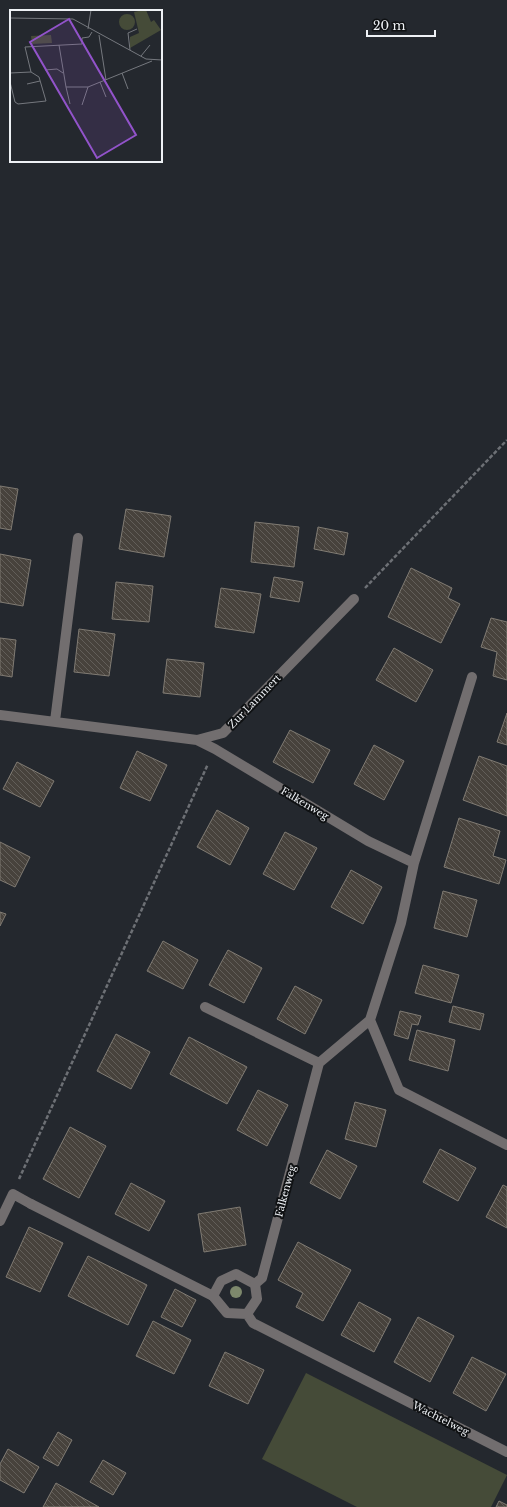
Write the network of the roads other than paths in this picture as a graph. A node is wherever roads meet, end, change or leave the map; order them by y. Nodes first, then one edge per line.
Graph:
1 (78, 538) dead end
2 (354, 599) road end
3 (472, 677) dead end
4 (0, 715) edge
5 (55, 721) junction
6 (196, 740) junction
7 (414, 863) junction
8 (205, 1007) dead end
9 (370, 1020) junction
10 (319, 1062) junction
11 (507, 1145) edge
12 (0, 1220) edge
13 (255, 1284) junction
14 (213, 1296) junction
15 (247, 1314) junction
16 (507, 1452) edge

1 - 5 street
2 - 6 street, Zur Lammert
3 - 7 street
4 - 5 street, Zur Lammert
5 - 6 street, Zur Lammert
6 - 7 street, Falkenweg
7 - 9 street
8 - 10 street
9 - 10 street
9 - 11 street
10 - 13 street, Falkenweg
12 - 14 street
13 - 14 street
13 - 15 street, Falkenweg
14 - 15 street
15 - 16 street, Wachtelweg

